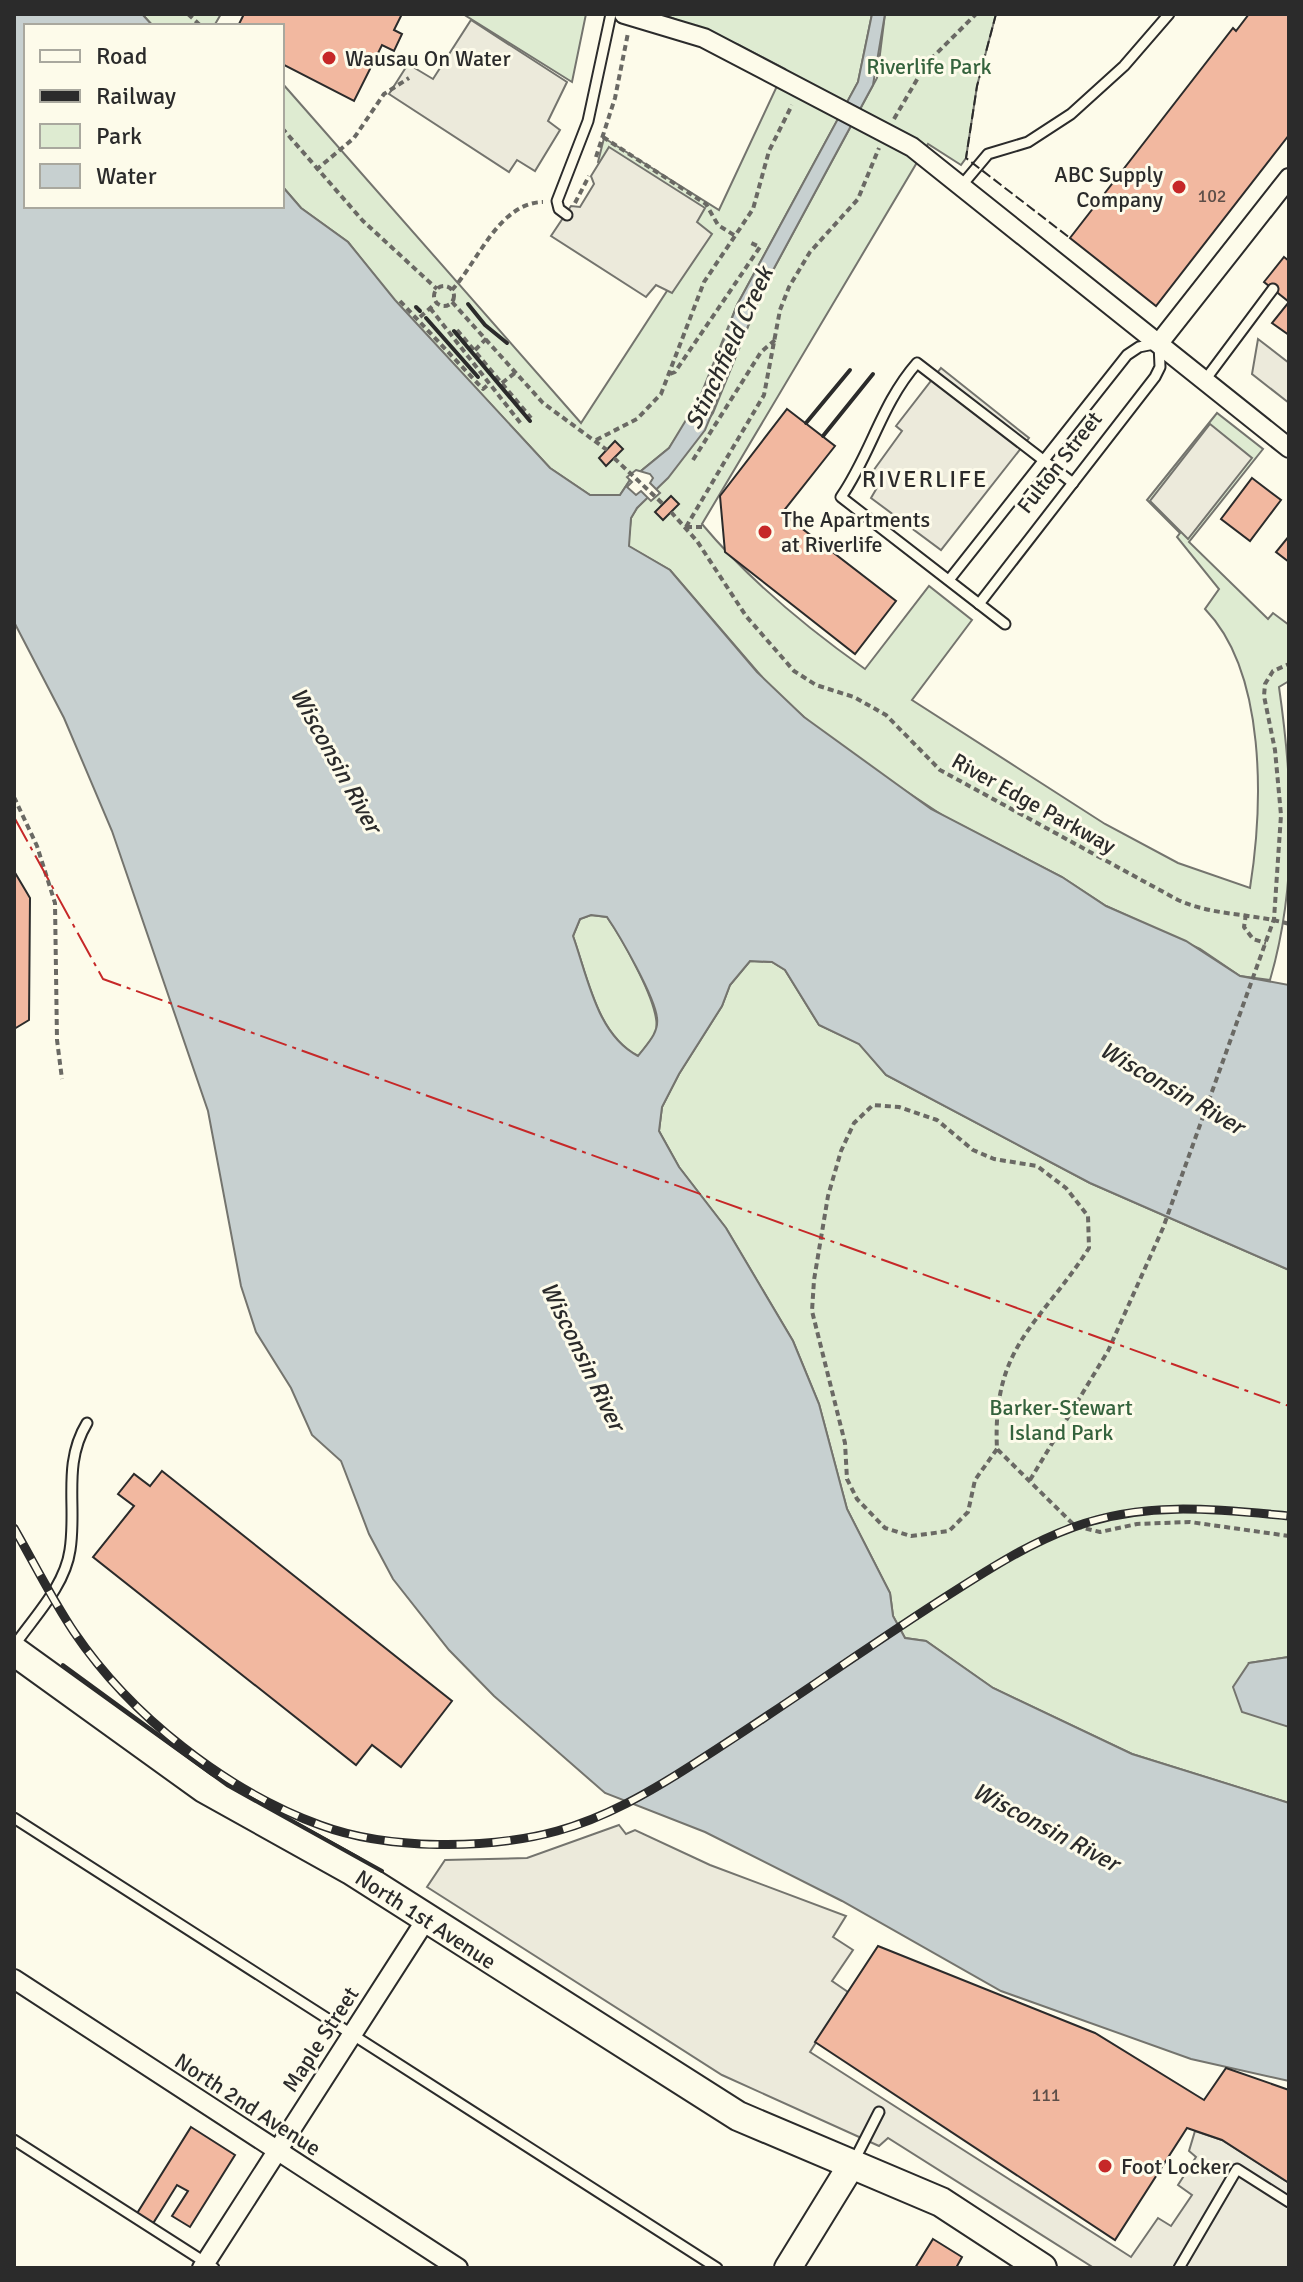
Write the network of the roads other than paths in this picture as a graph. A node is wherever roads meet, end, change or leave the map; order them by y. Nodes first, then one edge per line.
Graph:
1 (611, 14) edge
2 (1169, 14) edge
3 (626, 23) edge
4 (1289, 178) edge
5 (962, 185) junction
6 (567, 215) road end
7 (1273, 289) dead end
8 (1159, 343) junction
9 (1205, 380) junction
10 (1289, 448) edge
11 (1044, 461) junction
12 (1073, 483) junction
13 (949, 580) junction
14 (979, 604) junction
15 (1005, 624) dead end
16 (87, 1423) dead end
17 (14, 1648) edge
18 (14, 1818) edge
19 (427, 1918) junction
20 (14, 1979) edge
21 (352, 2034) junction
22 (879, 2112) dead end
23 (14, 2140) edge
24 (276, 2151) junction
25 (852, 2164) junction
26 (1289, 2202) edge
27 (207, 2266) edge
28 (458, 2268) edge
29 (717, 2268) edge
30 (788, 2268) edge
31 (1042, 2268) edge
32 (1179, 2268) edge

1 - 6 lane
2 - 5 lane
3 - 5 street
4 - 8 street, Fulton Street
5 - 8 street
7 - 9 lane
8 - 9 street
8 - 11 lane, Fulton Street
8 - 12 lane, Fulton Street
9 - 10 street
11 - 12 lane
11 - 13 lane, Fulton Street
11 - 13 lane
12 - 14 lane, Fulton Street
13 - 14 lane
14 - 15 lane
16 - 17 lane
17 - 19 main road, North 1st Avenue
18 - 21 lane
19 - 21 street, Maple Street
19 - 25 main road, North 1st Avenue
20 - 24 street, North 2nd Avenue
21 - 24 street, Maple Street
21 - 29 lane
22 - 25 lane
23 - 27 lane
24 - 27 street, Maple Street
24 - 28 street, North 2nd Avenue
25 - 30 street
25 - 31 main road, North 1st Avenue
26 - 32 lane

